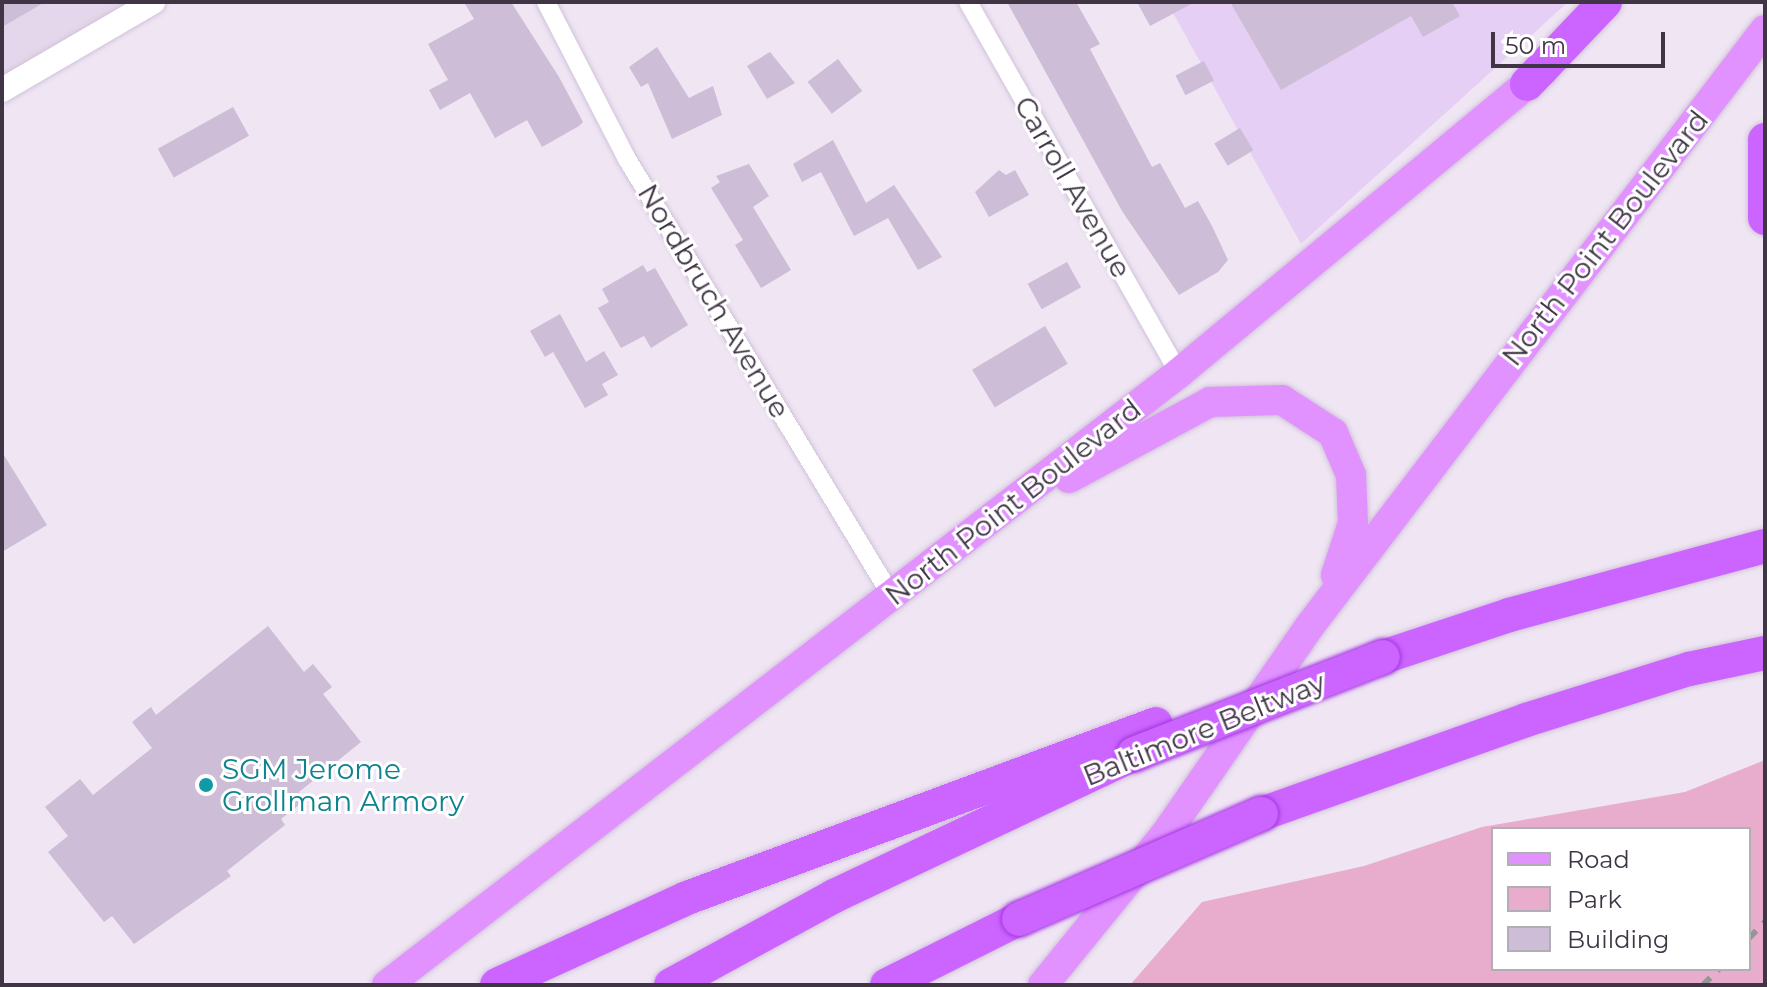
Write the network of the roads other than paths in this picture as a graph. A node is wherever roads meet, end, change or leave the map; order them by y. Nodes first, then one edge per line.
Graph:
1 (153, 2) edge
2 (546, 2) edge
3 (968, 2) edge
4 (1605, 2) edge
5 (1625, 2) edge
6 (1765, 30) edge
7 (1527, 84) junction
8 (2, 90) edge
9 (1765, 140) edge
10 (1765, 218) edge
11 (1179, 373) junction
12 (982, 528) junction
13 (1765, 546) edge
14 (891, 595) junction
15 (1309, 627) junction
16 (1765, 653) edge
17 (1383, 657) junction
18 (1765, 670) edge
19 (1526, 720) junction
20 (1019, 919) junction
21 (387, 985) edge
22 (497, 985) edge
23 (671, 985) edge
24 (887, 985) edge
25 (905, 985) edge
26 (1043, 985) edge

1 - 8 street
2 - 14 street, Nordbruch Avenue
3 - 11 street, Carroll Avenue
4 - 7 highway
5 - 7 main road, North Point Boulevard
6 - 15 main road, North Point Boulevard
7 - 11 main road, North Point Boulevard
9 - 10 highway
11 - 12 main road, North Point Boulevard
12 - 14 main road, North Point Boulevard
12 - 15 main road
13 - 17 highway, Baltimore Beltway
14 - 21 main road, North Point Boulevard
15 - 26 main road, North Point Boulevard
16 - 19 highway
17 - 22 highway, bridge
17 - 23 highway, Baltimore Beltway, bridge
18 - 19 highway
19 - 20 highway, bridge
20 - 24 highway
20 - 25 highway

